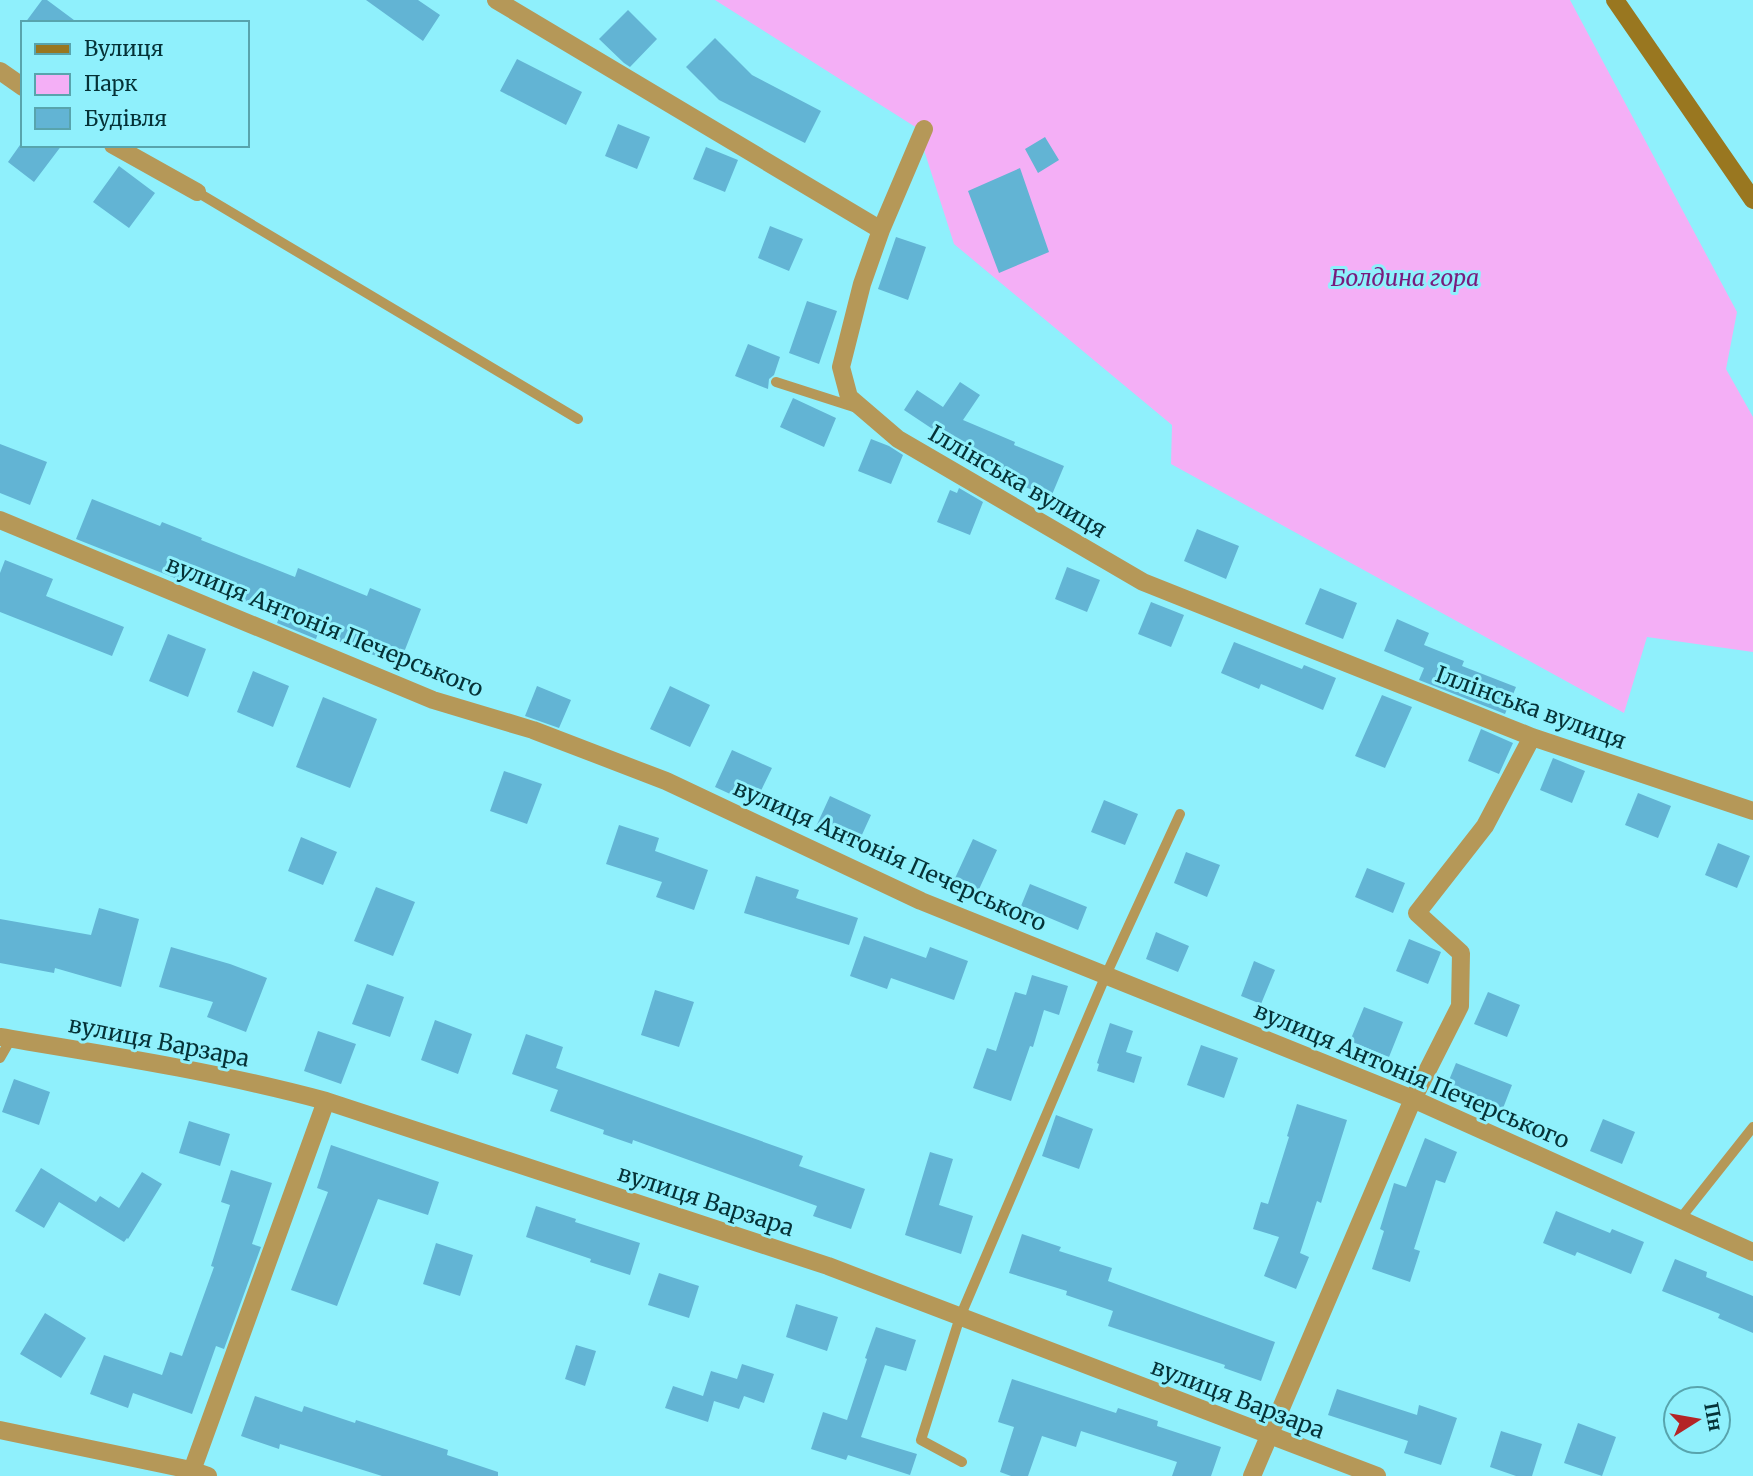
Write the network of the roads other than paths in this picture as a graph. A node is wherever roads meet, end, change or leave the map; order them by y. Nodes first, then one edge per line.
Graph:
1 (496, 0) edge
2 (1615, 0) edge
3 (0, 71) edge
4 (21, 86) edge
5 (924, 129) dead end
6 (117, 147) edge
7 (197, 192) joint
8 (1753, 200) edge
9 (881, 230) junction
10 (776, 382) dead end
11 (865, 410) junction
12 (578, 419) dead end
13 (0, 520) edge
14 (1532, 737) junction
15 (1753, 811) edge
16 (1180, 814) dead end
17 (1106, 975) junction
18 (5, 1038) edge
19 (0, 1058) edge
20 (1413, 1099) junction
21 (326, 1101) junction
22 (1753, 1127) edge
23 (1680, 1219) junction
24 (1753, 1252) edge
25 (960, 1317) junction
26 (0, 1430) edge
27 (1269, 1436) junction
28 (962, 1462) dead end
29 (196, 1474) edge
30 (1252, 1476) edge
31 (1377, 1476) edge

1 - 9 street
2 - 8 main road
3 - 4 street
5 - 9 street, Іллінська вулиця
6 - 7 street
7 - 12 lane
9 - 11 street, Іллінська вулиця
10 - 11 lane
11 - 14 street, Іллінська вулиця
13 - 17 street, вулиця Антонія Печерського
14 - 15 street, Іллінська вулиця
14 - 20 street
16 - 17 lane
17 - 20 street, вулиця Антонія Печерського
17 - 25 lane
18 - 19 lane
18 - 21 street, вулиця Варзара
20 - 23 street, вулиця Антонія Печерського
20 - 27 street
21 - 25 street, вулиця Варзара
21 - 29 street
22 - 23 lane
23 - 24 street, вулиця Антонія Печерського
25 - 27 street, вулиця Варзара
25 - 28 lane
26 - 29 street
27 - 30 street
27 - 31 street, вулиця Варзара

